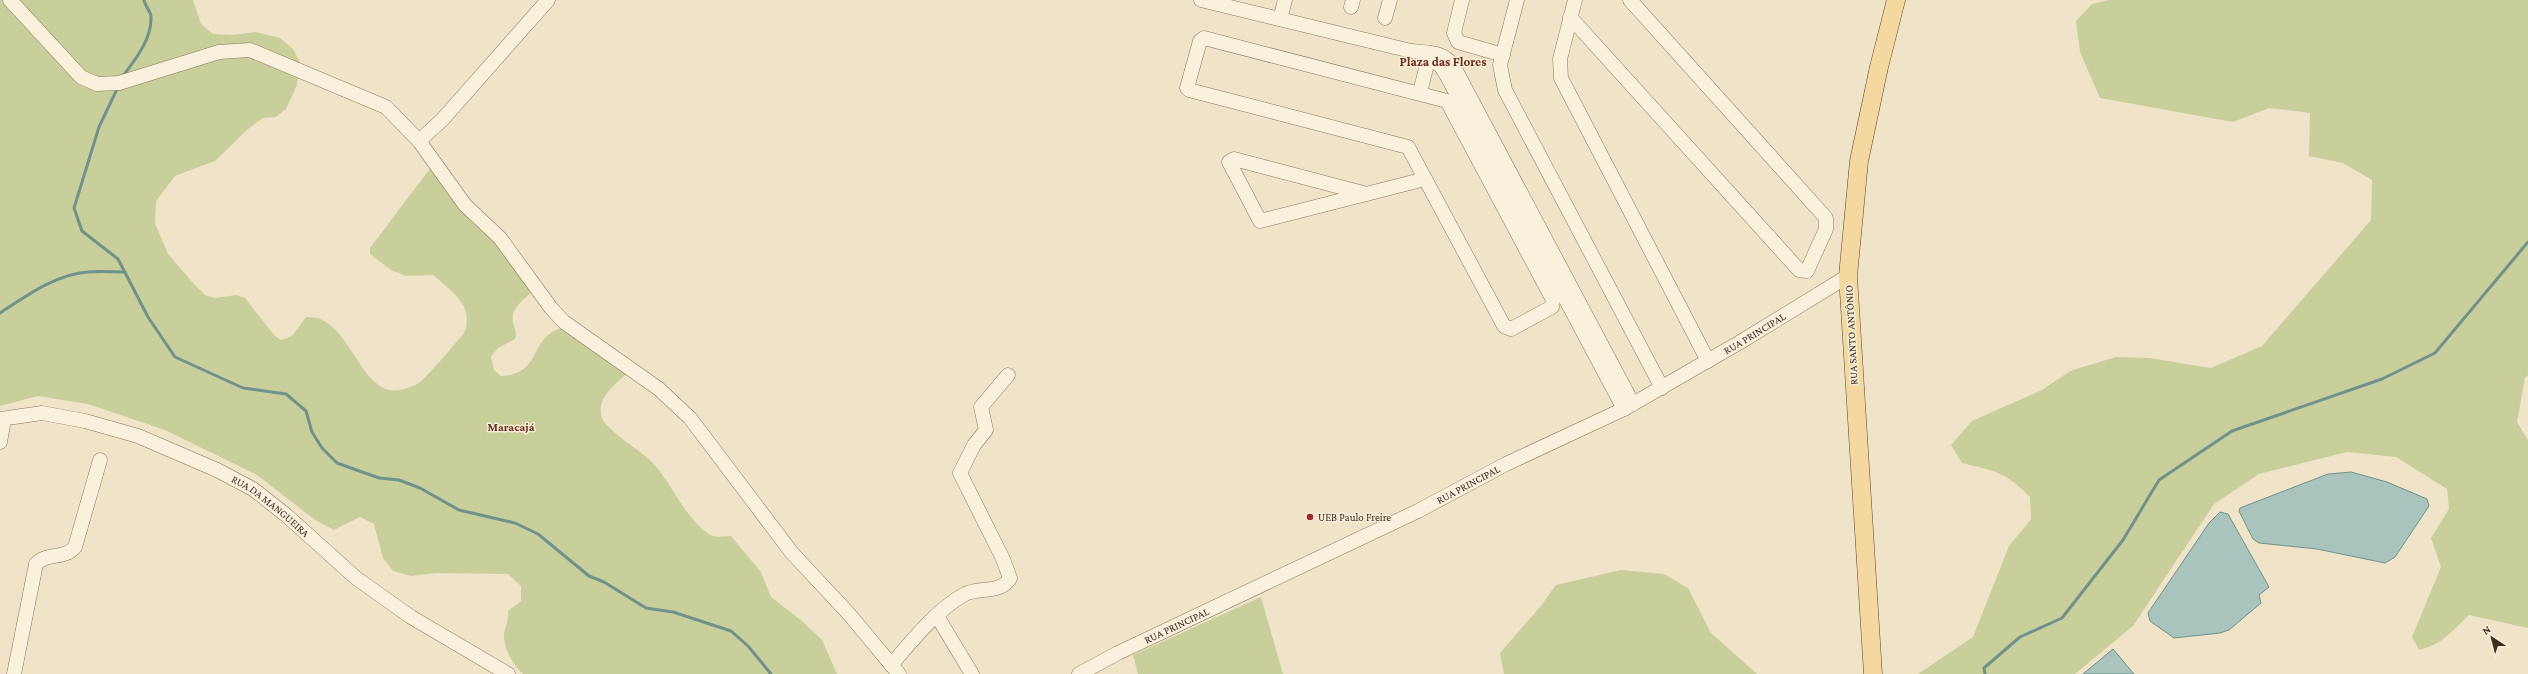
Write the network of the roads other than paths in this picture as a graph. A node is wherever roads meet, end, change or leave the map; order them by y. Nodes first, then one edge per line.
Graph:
1 (10, 0) edge
2 (548, 0) edge
3 (1201, 0) edge
4 (1285, 0) edge
5 (1390, 0) edge
6 (1462, 0) edge
7 (1518, 0) edge
8 (1575, 0) edge
9 (1630, 0) edge
10 (1896, 0) edge
11 (1224, 3) edge
12 (1385, 18) dead end
13 (1570, 18) junction
14 (1280, 19) junction
15 (1503, 55) junction
16 (1430, 56) junction
17 (1420, 92) junction
18 (419, 140) junction
19 (1425, 179) junction
20 (1367, 194) junction
21 (1848, 276) junction
22 (1708, 361) junction
23 (1008, 376) dead end
24 (1662, 388) junction
25 (1629, 406) junction
26 (0, 420) edge
27 (0, 442) edge
28 (100, 460) dead end
29 (937, 616) junction
30 (895, 669) edge
31 (14, 674) edge
32 (508, 674) edge
33 (972, 674) edge
34 (1079, 674) edge
35 (1873, 674) edge

1 - 18 street
2 - 18 street
3 - 11 street
4 - 14 street
5 - 12 street
6 - 15 street
7 - 15 street
8 - 13 street
9 - 13 street
10 - 21 main road, RUA SANTO ANTÔNIO
11 - 14 street
13 - 22 street
14 - 16 street
15 - 24 street
16 - 17 street
16 - 25 street
17 - 19 street
17 - 19 street
18 - 30 street
19 - 20 street
20 - 20 street
21 - 22 street, RUA PRINCIPAL
21 - 35 main road, RUA SANTO ANTÔNIO
22 - 24 street, RUA PRINCIPAL
23 - 29 street
24 - 25 street, RUA PRINCIPAL
25 - 34 street, RUA PRINCIPAL
26 - 27 street
26 - 32 street, RUA DA MANGUEIRA
28 - 31 street
29 - 30 street
29 - 33 street

